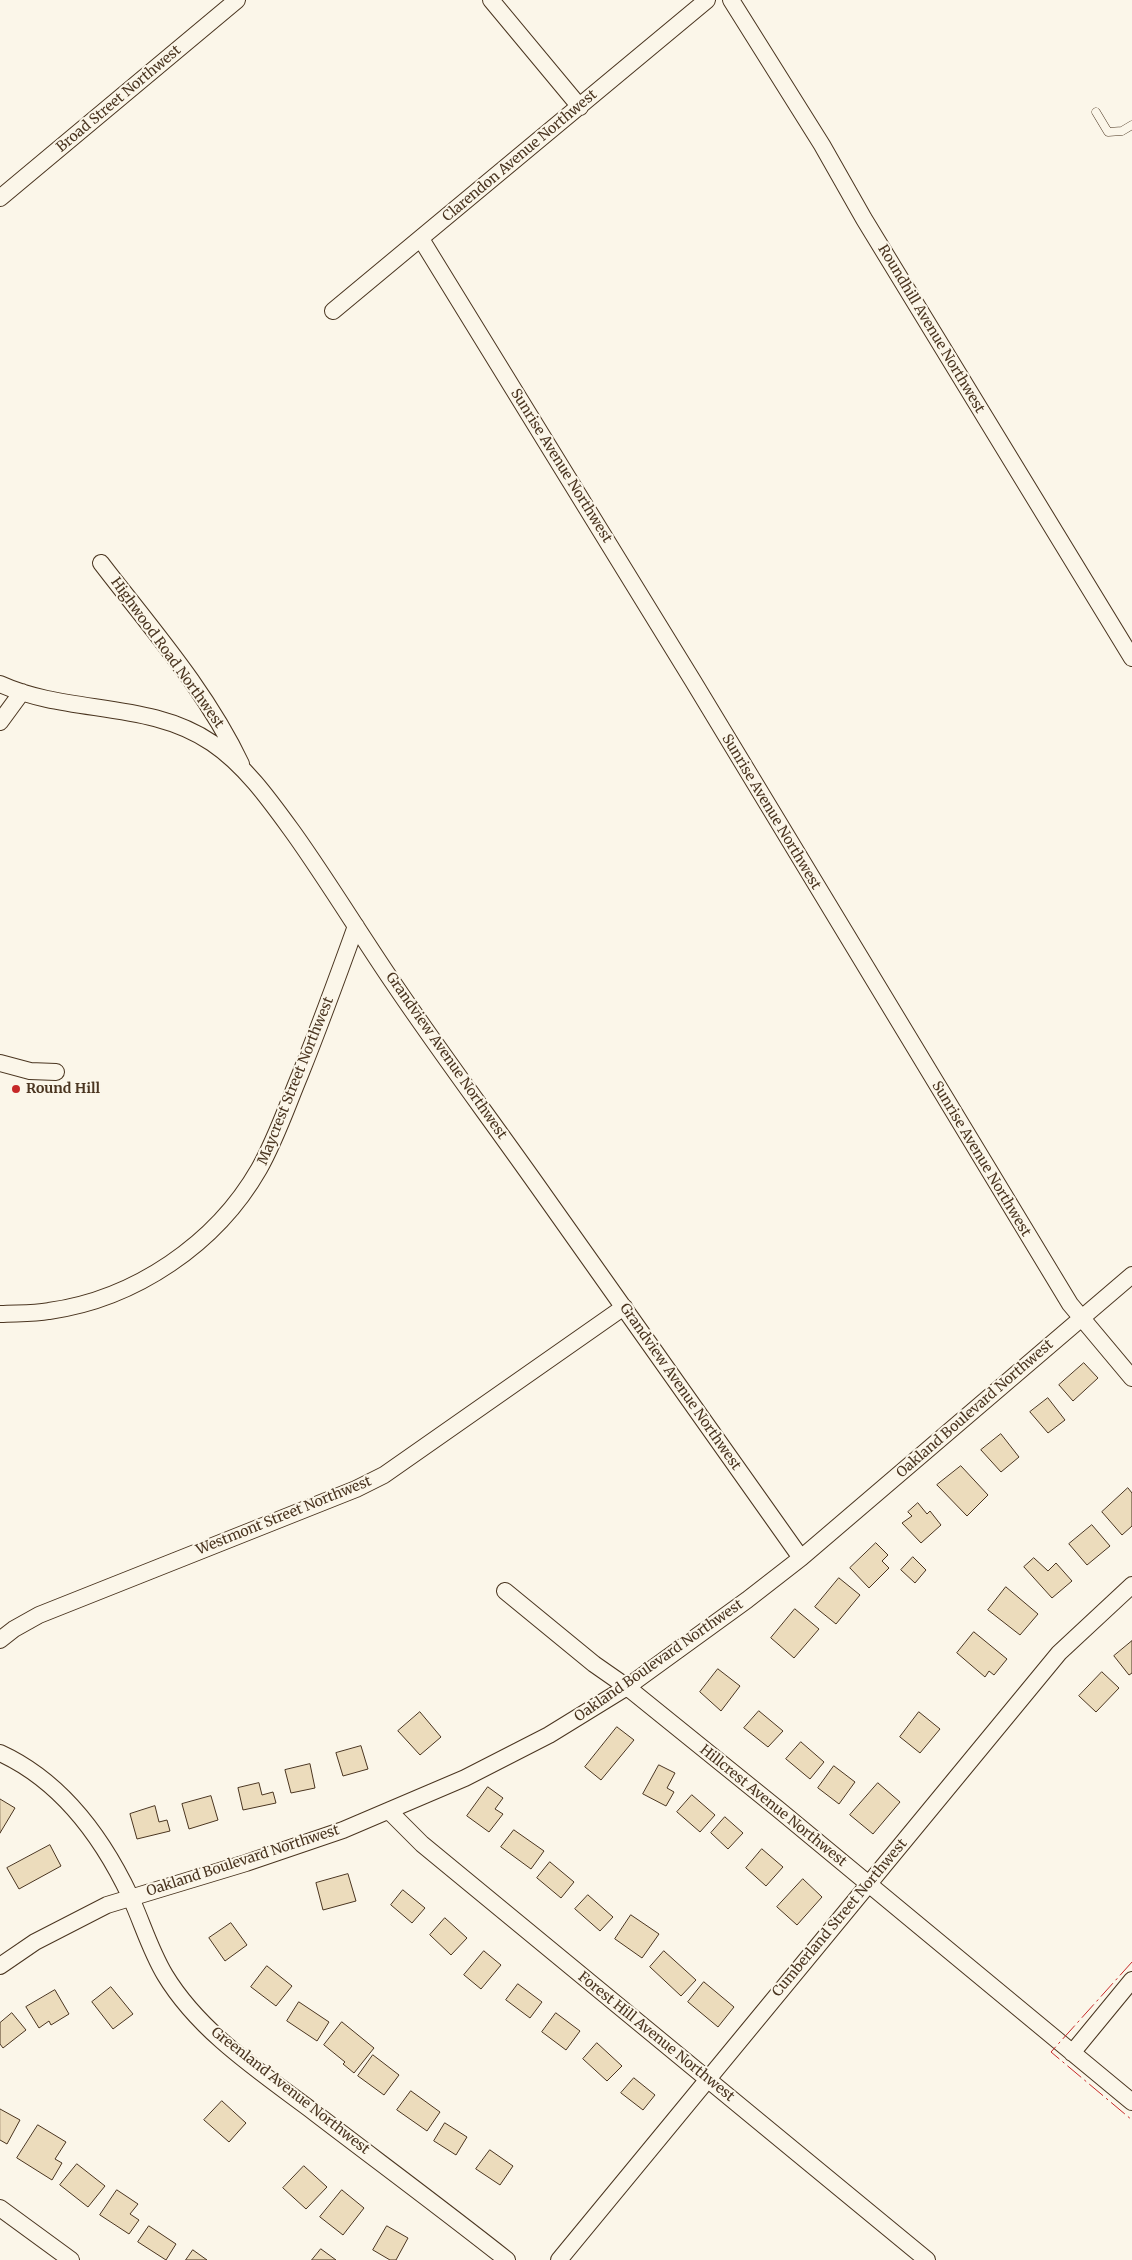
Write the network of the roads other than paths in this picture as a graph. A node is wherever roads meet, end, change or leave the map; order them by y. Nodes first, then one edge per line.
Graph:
1 (237, 0) edge
2 (491, 0) edge
3 (707, 0) edge
4 (732, 0) edge
5 (580, 107) junction
6 (1096, 112) dead end
7 (1132, 125) edge
8 (0, 198) edge
9 (421, 239) junction
10 (333, 311) dead end
11 (101, 563) dead end
12 (1132, 658) edge
13 (0, 684) edge
14 (22, 692) junction
15 (0, 722) edge
16 (244, 770) junction
17 (356, 926) junction
18 (0, 1063) edge
19 (56, 1072) dead end
20 (1132, 1275) edge
21 (624, 1308) junction
22 (0, 1314) edge
23 (1080, 1318) junction
24 (1132, 1378) edge
25 (801, 1558) junction
26 (1132, 1585) edge
27 (505, 1591) dead end
28 (0, 1640) edge
29 (627, 1687) junction
30 (0, 1754) edge
31 (389, 1811) junction
32 (868, 1884) junction
33 (130, 1897) junction
34 (0, 1966) edge
35 (1132, 1980) edge
36 (1072, 2053) junction
37 (708, 2079) junction
38 (1132, 2102) edge
39 (0, 2208) edge
40 (71, 2260) edge
41 (507, 2260) edge
42 (559, 2260) edge
43 (926, 2260) edge

1 - 8 street, Broad Street Northwest
2 - 5 street
3 - 5 street, Clarendon Avenue Northwest
4 - 12 street, Roundhill Avenue Northwest
5 - 9 street, Clarendon Avenue Northwest
6 - 7 lane
9 - 10 street, Clarendon Avenue Northwest
9 - 23 street, Sunrise Avenue Northwest
11 - 16 street, Highwood Road Northwest
13 - 14 street, Grandview Avenue Northwest
14 - 15 street
14 - 16 street, Grandview Avenue Northwest
16 - 17 street, Grandview Avenue Northwest
17 - 21 street, Grandview Avenue Northwest
17 - 22 street, Maycrest Street Northwest
18 - 19 street
20 - 23 street, Oakland Boulevard Northwest
21 - 25 street, Grandview Avenue Northwest
21 - 28 street, Westmont Street Northwest
23 - 24 street, Sunrise Avenue Northwest
23 - 25 street, Oakland Boulevard Northwest
25 - 29 street, Oakland Boulevard Northwest
26 - 32 street, Cumberland Street Northwest
27 - 29 street, Hillcrest Avenue Northwest
29 - 31 street, Oakland Boulevard Northwest
29 - 32 street, Hillcrest Avenue Northwest
30 - 33 street, Greenland Avenue Northwest
31 - 33 street, Oakland Boulevard Northwest
31 - 37 street, Forest Hill Avenue Northwest
32 - 36 street, Hillcrest Avenue Northwest
32 - 37 street, Cumberland Street Northwest
33 - 34 street, Oakland Boulevard Northwest
33 - 41 street, Greenland Avenue Northwest
35 - 36 street
36 - 38 street, Hillcrest Avenue Northwest
37 - 42 street, Cumberland Street Northwest
37 - 43 street, Forest Hill Avenue Northwest
39 - 40 street

